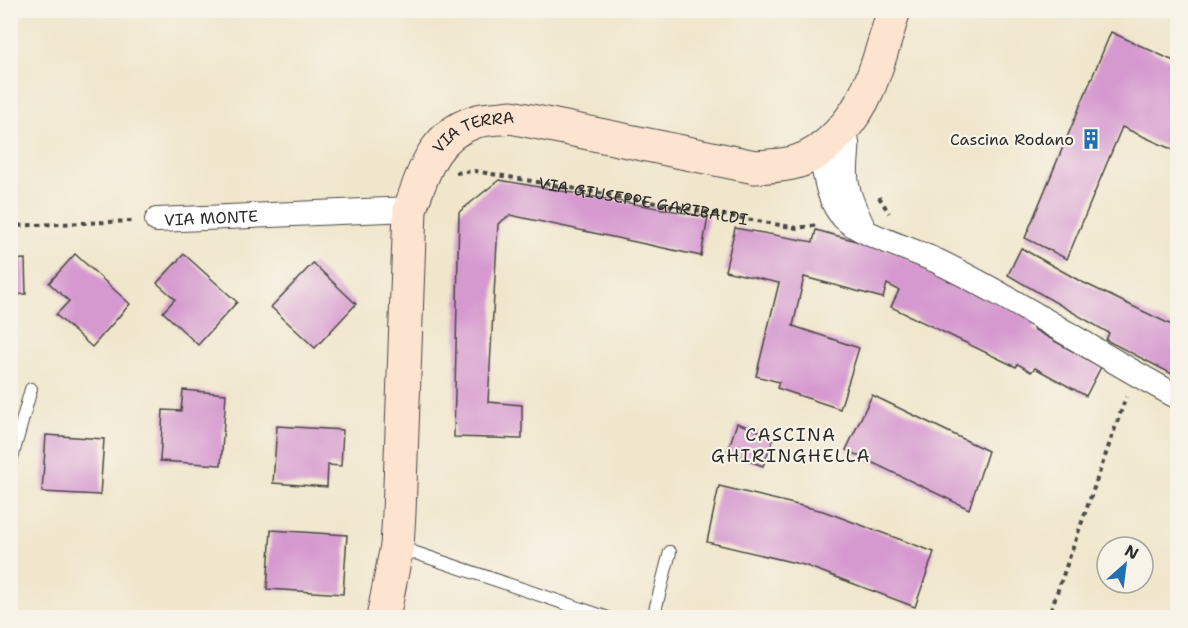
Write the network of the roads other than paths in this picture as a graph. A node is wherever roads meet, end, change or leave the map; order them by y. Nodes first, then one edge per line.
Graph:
1 (894, 10) edge
2 (843, 127) junction
3 (820, 150) junction
4 (410, 209) junction
5 (157, 220) road end
6 (864, 230) junction
7 (31, 388) dead end
8 (1178, 397) edge
9 (10, 465) edge
10 (397, 546) junction
11 (670, 552) dead end
12 (383, 618) edge
13 (608, 618) edge
14 (653, 618) edge

1 - 2 street, VIA TERRA
2 - 3 street, VIA TERRA
2 - 6 street
3 - 4 street, VIA TERRA
3 - 6 street
4 - 5 street, VIA MONTE
4 - 10 street, VIA TERRA
6 - 8 street
7 - 9 lane
10 - 12 street, VIA TERRA
10 - 13 lane
11 - 14 lane

